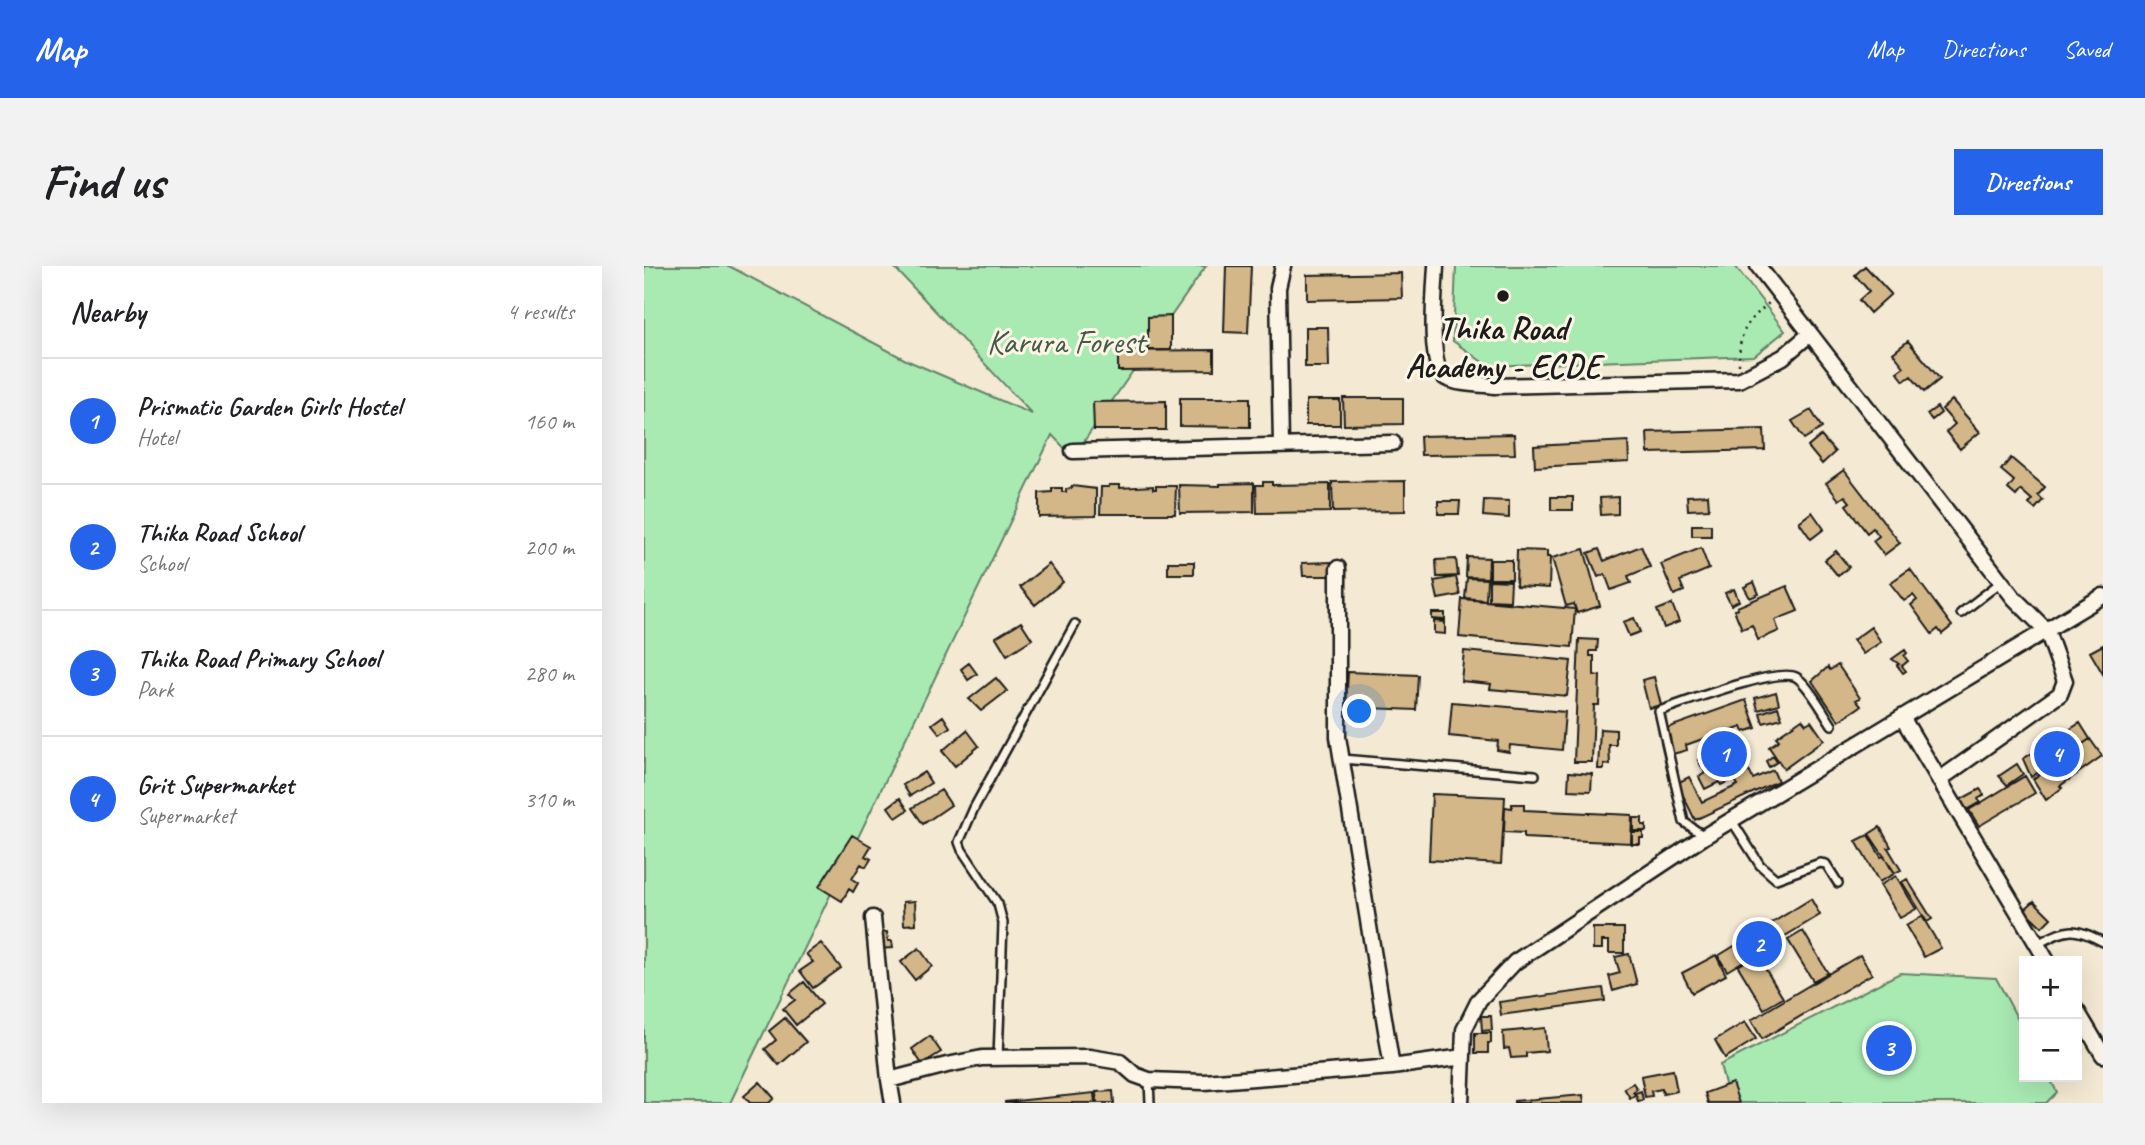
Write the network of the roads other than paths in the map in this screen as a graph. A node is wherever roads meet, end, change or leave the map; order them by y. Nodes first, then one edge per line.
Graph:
1 (1283, 266) edge
2 (1436, 266) edge
3 (1758, 266) edge
4 (1810, 334) junction
5 (1393, 443) dead end
6 (1281, 445) junction
7 (1073, 451) dead end
8 (1338, 568) dead end
9 (2001, 582) junction
10 (2103, 596) edge
11 (1961, 613) dead end
12 (1075, 624) dead end
13 (2047, 631) junction
14 (1902, 717) junction
15 (1832, 725) dead end
16 (1342, 759) junction
17 (1535, 775) dead end
18 (1939, 779) junction
19 (1731, 820) junction
20 (1704, 836) junction
21 (1839, 883) dead end
22 (873, 918) dead end
23 (2103, 942) edge
24 (2037, 944) junction
25 (2044, 956) edge
26 (2082, 1019) edge
27 (2103, 1055) edge
28 (1463, 1057) junction
29 (998, 1058) junction
30 (1392, 1067) junction
31 (888, 1080) junction
32 (1149, 1080) junction
33 (893, 1103) edge
34 (1150, 1103) edge
35 (1461, 1103) edge

1 - 6 street
2 - 4 street
3 - 4 street
4 - 9 street
5 - 6 street
6 - 7 street
8 - 16 street
9 - 11 lane
9 - 13 street
10 - 13 street
12 - 29 lane
13 - 14 street
13 - 18 street
14 - 18 street
14 - 19 street
15 - 20 lane
16 - 17 lane
16 - 30 street
18 - 24 street
19 - 20 street
19 - 21 lane
20 - 28 street
22 - 31 street
23 - 24 lane
24 - 25 street
26 - 27 street
28 - 30 street
28 - 35 street
29 - 31 street
29 - 32 street
30 - 32 street
31 - 33 street
32 - 34 lane

